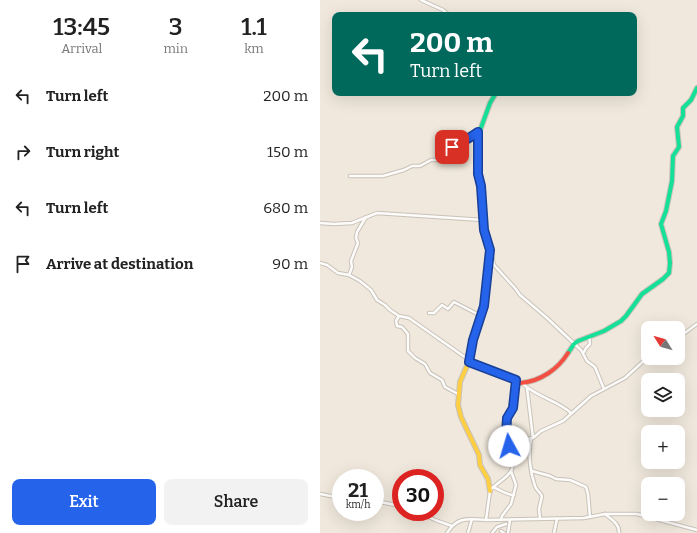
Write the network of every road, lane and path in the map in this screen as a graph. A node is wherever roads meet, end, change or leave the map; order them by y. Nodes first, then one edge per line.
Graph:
1 (421, 0) edge
2 (445, 12) edge
3 (697, 88) edge
4 (494, 96) edge
5 (478, 132) junction
6 (350, 176) dead end
7 (367, 217) junction
8 (483, 220) junction
9 (320, 223) edge
10 (490, 250) junction
11 (320, 263) edge
12 (349, 275) junction
13 (428, 313) dead end
14 (399, 316) junction
15 (481, 316) junction
16 (697, 324) edge
17 (685, 333) edge
18 (590, 336) junction
19 (574, 344) junction
20 (579, 348) junction
21 (571, 349) junction
22 (584, 353) junction
23 (469, 361) junction
24 (641, 363) edge
25 (516, 380) junction
26 (522, 382) junction
27 (526, 387) junction
28 (604, 389) junction
29 (458, 394) junction
30 (571, 414) junction
31 (532, 438) junction
32 (509, 446) junction
33 (511, 471) junction
34 (532, 471) junction
35 (493, 487) junction
36 (490, 491) junction
37 (320, 494) edge
38 (514, 495) junction
39 (332, 496) edge
40 (605, 514) junction
41 (590, 517) junction
42 (472, 519) junction
43 (540, 519) junction
44 (557, 519) junction
45 (486, 520) junction
46 (502, 520) junction
47 (510, 520) junction
48 (438, 521) edge
49 (506, 524) junction
50 (452, 526) junction
51 (509, 526) junction
52 (697, 530) edge
53 (447, 533) edge
54 (468, 533) edge
55 (492, 533) edge
56 (508, 533) edge
57 (554, 533) edge
58 (619, 533) edge

1 - 2 street
3 - 18 street
4 - 5 street
5 - 6 street
5 - 8 street
7 - 8 street
7 - 9 street
7 - 12 street
8 - 10 street
10 - 15 street
10 - 19 street
11 - 12 street
12 - 14 street
13 - 15 street
14 - 23 street
14 - 29 street
15 - 23 street
16 - 17 street
18 - 19 street
18 - 22 street
19 - 20 street
19 - 21 street
20 - 21 street
20 - 22 street
21 - 26 street
22 - 28 street
23 - 25 street
23 - 29 street
24 - 28 street
25 - 26 street
25 - 32 street
26 - 27 street
27 - 30 street
27 - 31 street
28 - 30 street
29 - 36 street
30 - 31 street
31 - 32 street
31 - 34 street
32 - 33 street
33 - 35 street
33 - 38 street
34 - 41 street
34 - 43 street
35 - 36 street
35 - 38 street
36 - 45 street
37 - 39 street
38 - 46 street
40 - 41 street
40 - 52 street
40 - 58 street
41 - 44 street
42 - 45 street
42 - 50 street
42 - 54 street
43 - 44 street
43 - 47 street
44 - 57 street
45 - 46 street
46 - 47 street
46 - 49 street
47 - 51 street
48 - 50 street
49 - 51 street
49 - 55 street
50 - 53 street
51 - 56 street

